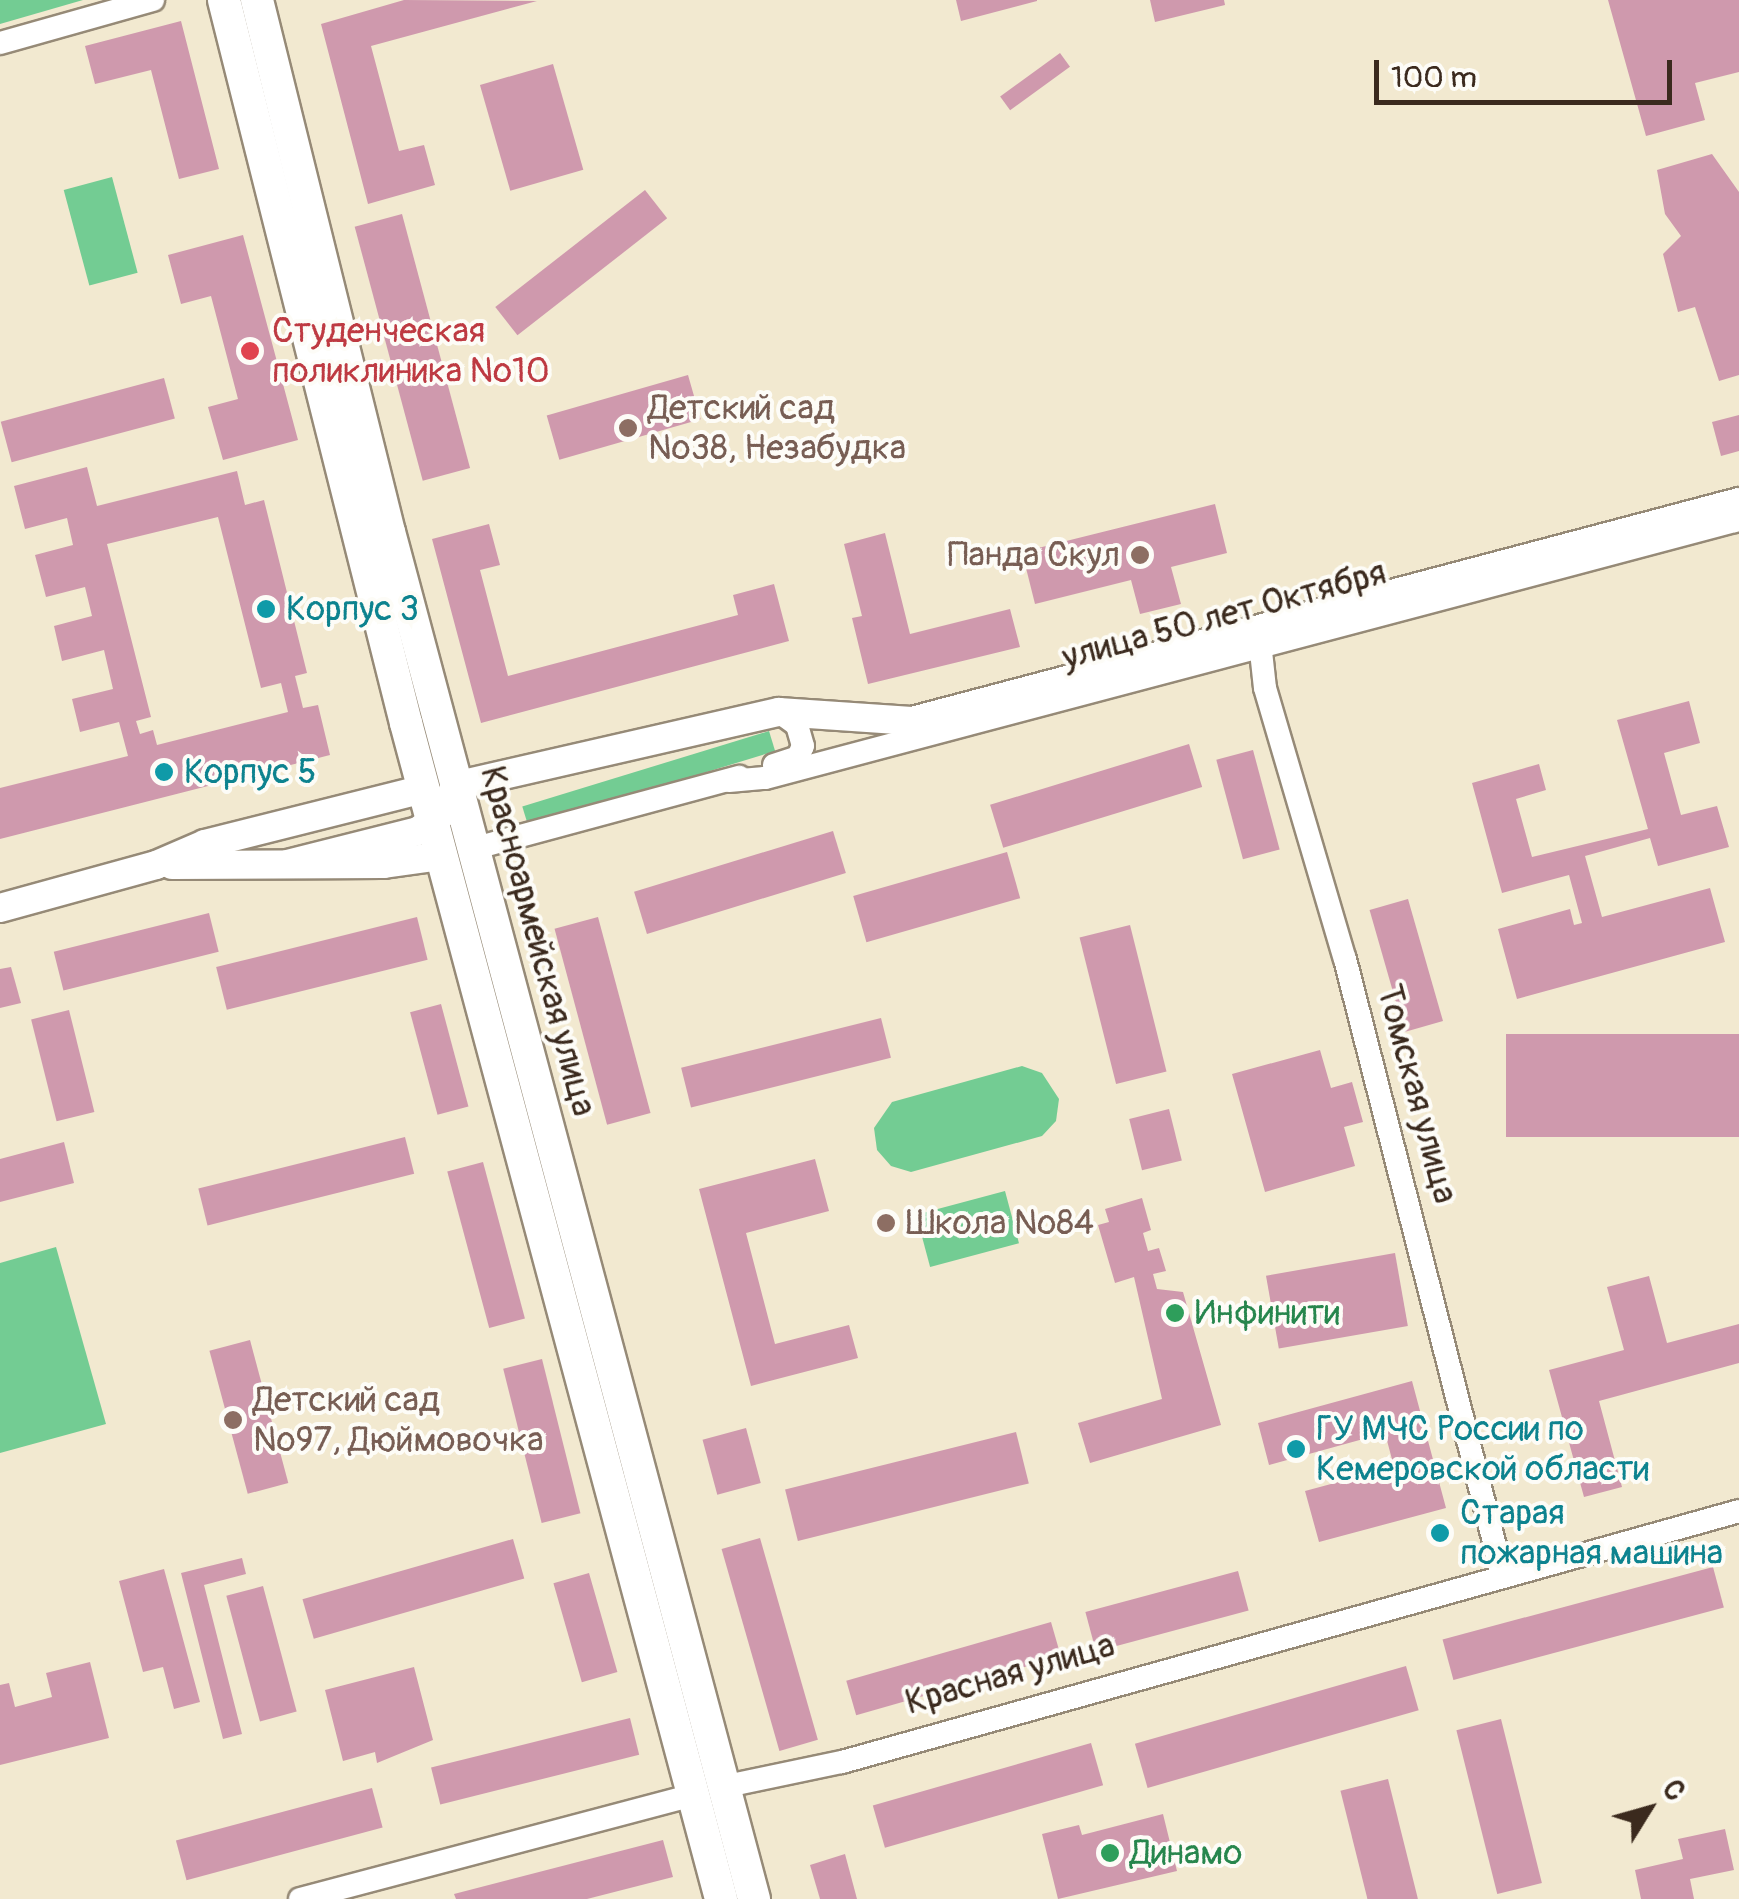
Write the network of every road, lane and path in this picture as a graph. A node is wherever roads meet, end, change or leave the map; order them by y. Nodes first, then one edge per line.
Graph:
1 (153, 0) edge
2 (224, 0) edge
3 (257, 0) edge
4 (0, 43) edge
5 (1735, 517) edge
6 (1259, 638) junction
7 (779, 712) junction
8 (729, 781) junction
9 (440, 788) junction
10 (432, 823) junction
11 (457, 853) junction
12 (287, 864) junction
13 (156, 866) junction
14 (0, 908) edge
15 (1739, 1511) edge
16 (1503, 1577) junction
17 (708, 1791) junction
18 (300, 1899) edge
19 (721, 1899) edge
20 (754, 1899) edge

1 - 4 street
2 - 9 main road, Красноармейская улица
3 - 9 main road, Красноармейская улица
5 - 6 street, улица 50 лет Октября
6 - 7 street, улица 50 лет Октября
6 - 8 street, улица 50 лет Октября
6 - 16 street, Томская улица
7 - 8 street, улица 50 лет Октября
7 - 9 street, улица 50 лет Октября
8 - 11 street, улица 50 лет Октября
9 - 10 main road, Красноармейская улица
9 - 11 main road, Красноармейская улица
9 - 13 street, улица 50 лет Октября
10 - 11 main road, Красноармейская улица
10 - 12 street
11 - 12 street, улица 50 лет Октября
11 - 17 main road, Красноармейская улица
12 - 13 street, улица 50 лет Октября
13 - 14 street, улица 50 лет Октября
15 - 16 street, Красная улица
16 - 17 street, Красная улица
17 - 18 street, Красная улица
17 - 19 main road, Красноармейская улица
17 - 20 main road, Красноармейская улица

